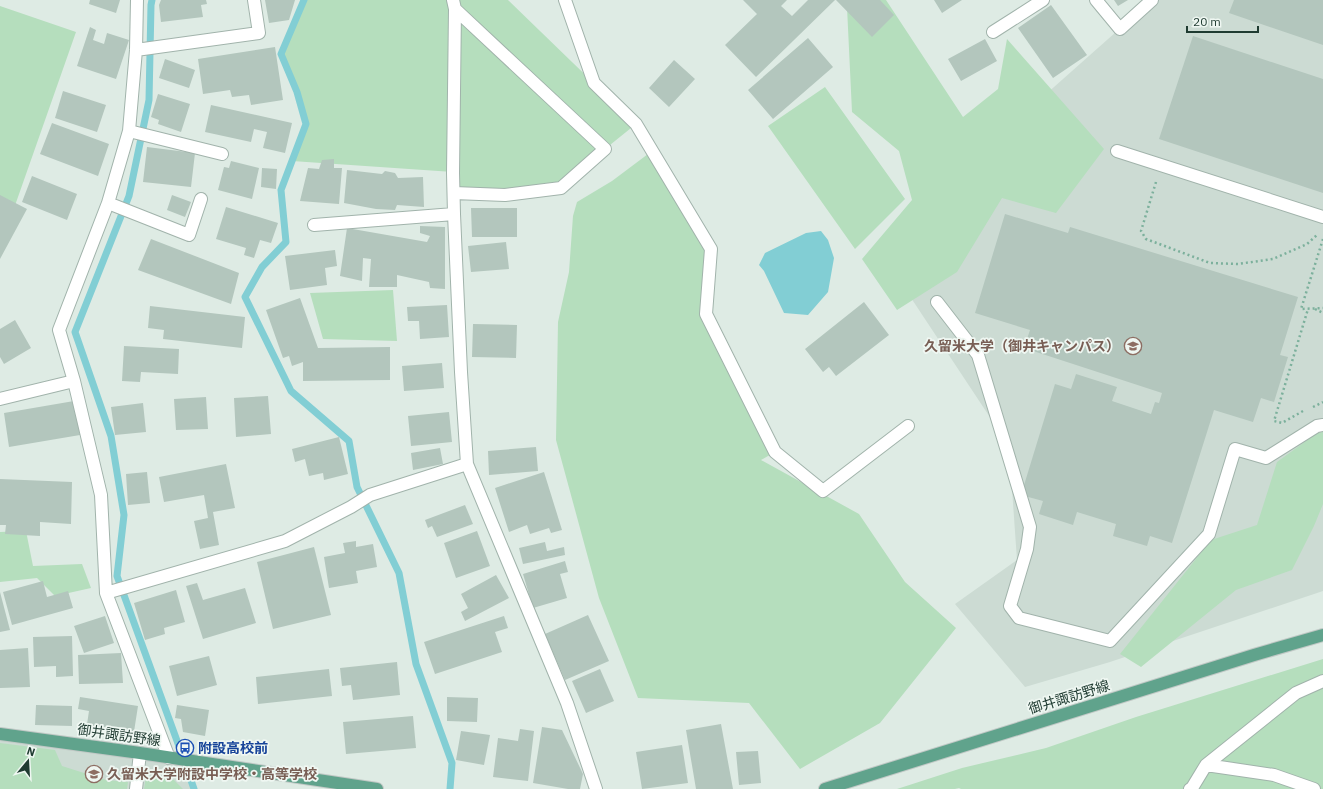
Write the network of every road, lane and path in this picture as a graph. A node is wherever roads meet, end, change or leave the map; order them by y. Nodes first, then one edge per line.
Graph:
1 (137, 0) edge
2 (254, 0) edge
3 (566, 0) edge
4 (1043, 0) edge
5 (1096, 0) edge
6 (1152, 0) edge
7 (454, 5) edge
8 (993, 32) dead end
9 (136, 50) junction
10 (130, 131) junction
11 (1117, 151) dead end
12 (222, 154) dead end
13 (1161, 165) junction
14 (454, 193) junction
15 (201, 199) dead end
16 (108, 203) junction
17 (454, 214) junction
18 (1323, 217) edge
19 (314, 225) dead end
20 (1323, 238) edge
21 (937, 302) dead end
22 (1315, 308) junction
23 (1323, 308) edge
24 (1308, 309) junction
25 (1323, 313) edge
26 (74, 381) junction
27 (0, 399) edge
28 (1323, 402) edge
29 (1311, 408) dead end
30 (1305, 410) dead end
31 (1323, 425) edge
32 (908, 426) dead end
33 (468, 464) junction
34 (106, 593) junction
35 (1323, 635) edge
36 (1323, 681) edge
37 (0, 734) edge
38 (140, 753) junction
39 (169, 758) junction
40 (1206, 765) junction
41 (136, 789) edge
42 (377, 789) edge
43 (596, 789) edge
44 (825, 789) edge
45 (1190, 789) edge
46 (1314, 789) edge

1 - 9 street
2 - 9 street
3 - 32 street
4 - 8 street
5 - 6 street
7 - 14 street
7 - 14 street
9 - 10 street
10 - 12 street
10 - 16 street
11 - 13 street
13 - 18 street
13 - 20 path
14 - 17 street
15 - 16 street
16 - 26 street
17 - 19 street
17 - 33 street
20 - 24 path
21 - 31 street
22 - 23 path
22 - 24 path
22 - 25 path
24 - 30 path
26 - 27 street
26 - 34 street
28 - 29 path
33 - 34 street
33 - 43 street
34 - 39 street
35 - 44 main road, 御井諏訪野線
36 - 40 street
37 - 38 main road, 御井諏訪野線
38 - 39 main road, 御井諏訪野線
38 - 41 street
39 - 42 main road, 御井諏訪野線
40 - 45 street
40 - 46 street

